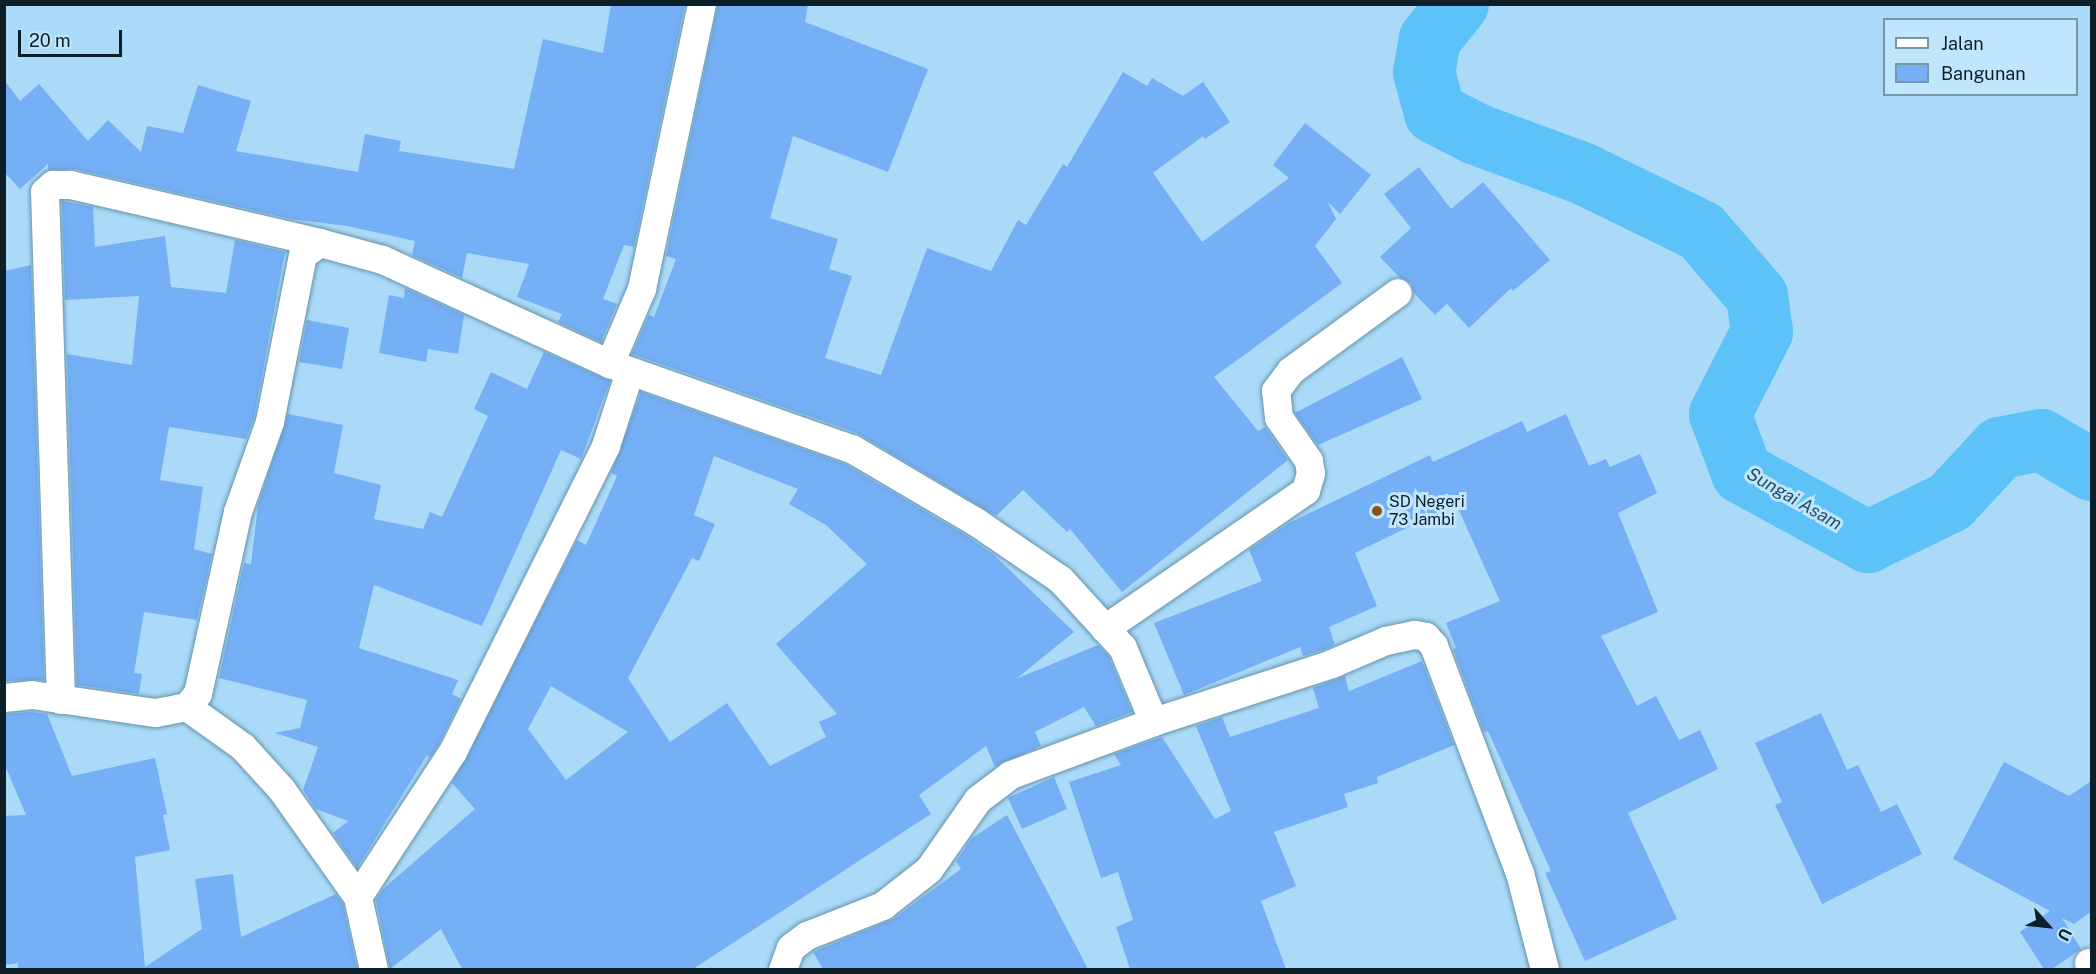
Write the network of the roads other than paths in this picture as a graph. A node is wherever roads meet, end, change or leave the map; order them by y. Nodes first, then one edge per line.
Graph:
1 (702, 4) edge
2 (320, 243) junction
3 (1398, 293) dead end
4 (620, 368) junction
5 (1105, 629) junction
6 (4, 699) edge
7 (61, 700) junction
8 (187, 707) junction
9 (1154, 722) junction
10 (358, 897) junction
11 (374, 969) edge
12 (783, 969) edge
13 (1545, 969) edge

1 - 4 street
2 - 4 street
2 - 7 street
2 - 8 street
3 - 5 street
4 - 5 street
4 - 10 street
5 - 9 street
6 - 7 street
7 - 8 street
8 - 10 street
9 - 12 street
9 - 13 street
10 - 11 street

